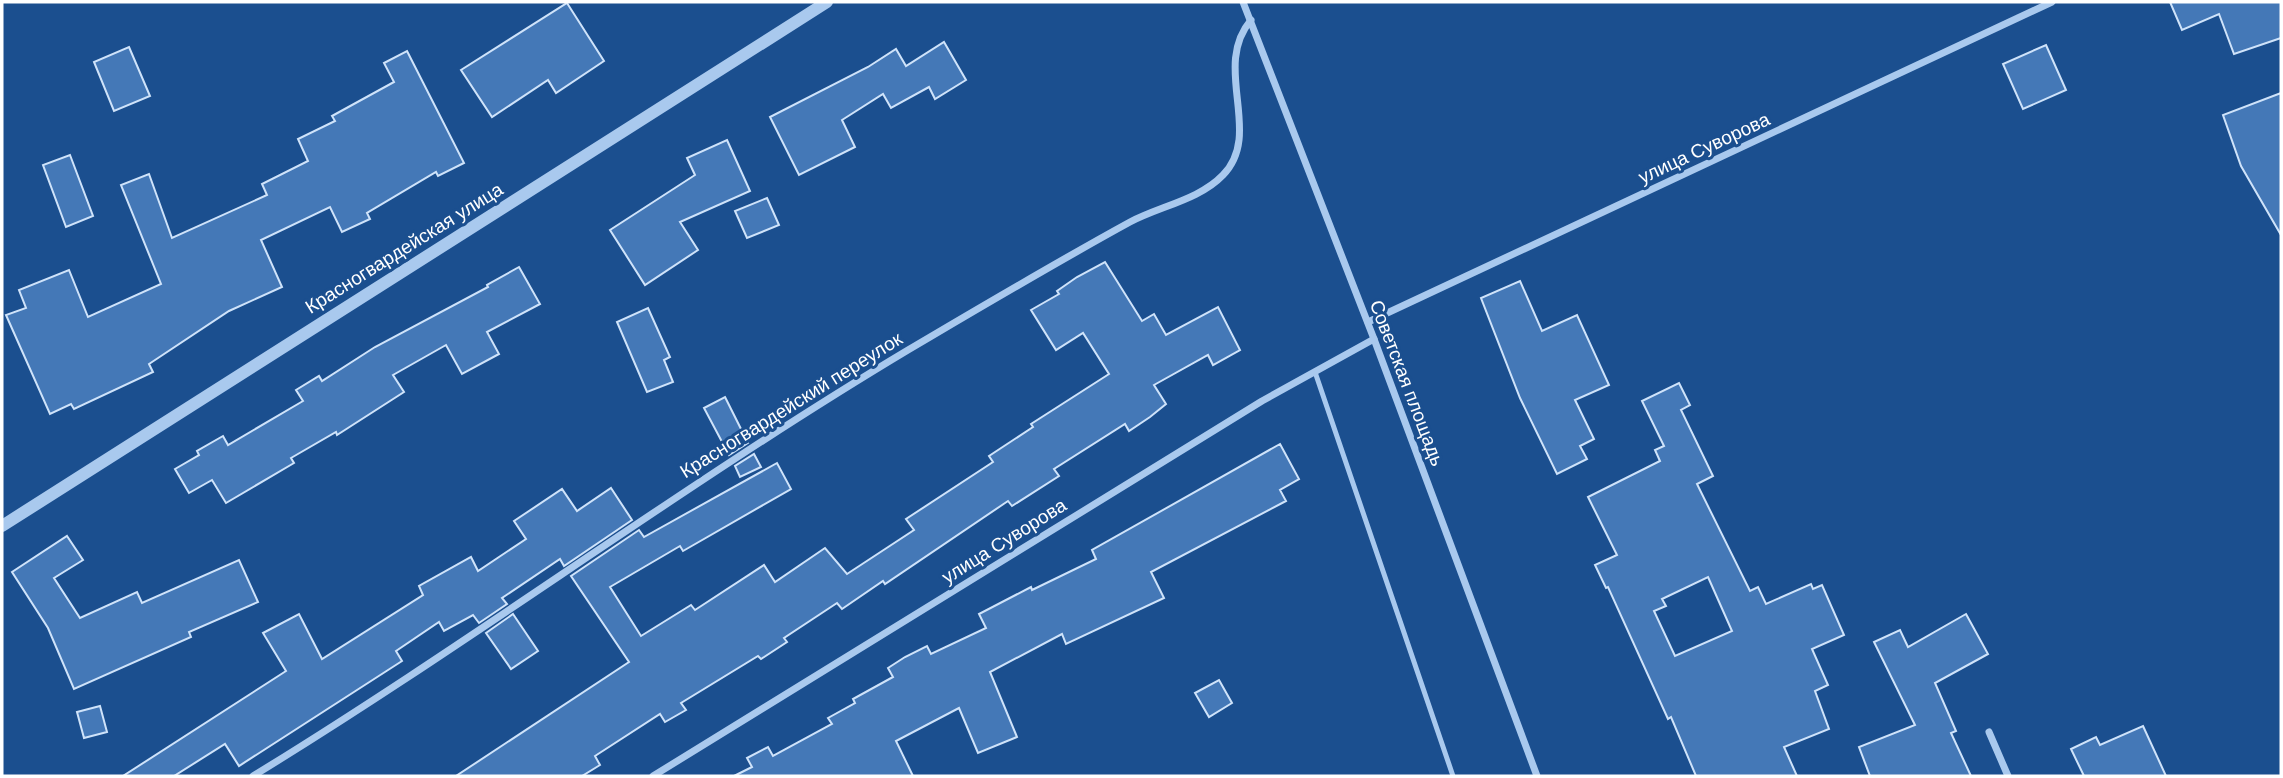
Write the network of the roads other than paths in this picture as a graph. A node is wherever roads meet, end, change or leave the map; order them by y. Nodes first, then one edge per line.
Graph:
1 (827, 2) edge
2 (1243, 2) edge
3 (2052, 2) edge
4 (1251, 20) junction
5 (1368, 322) junction
6 (1374, 339) junction
7 (1315, 372) junction
8 (2, 526) edge
9 (1989, 732) dead end
10 (253, 776) edge
11 (653, 776) edge
12 (1453, 776) edge
13 (1537, 776) edge
14 (2008, 776) edge

1 - 8 street, Красногвардейская улица
2 - 4 street, Советская площадь
3 - 5 street, улица Суворова
4 - 5 street, Советская площадь
4 - 10 street, Красногвардейский переулок
5 - 6 street, Советская площадь
6 - 7 street, улица Суворова
6 - 13 street, Советская площадь
7 - 11 street, улица Суворова
7 - 12 lane
9 - 14 street

